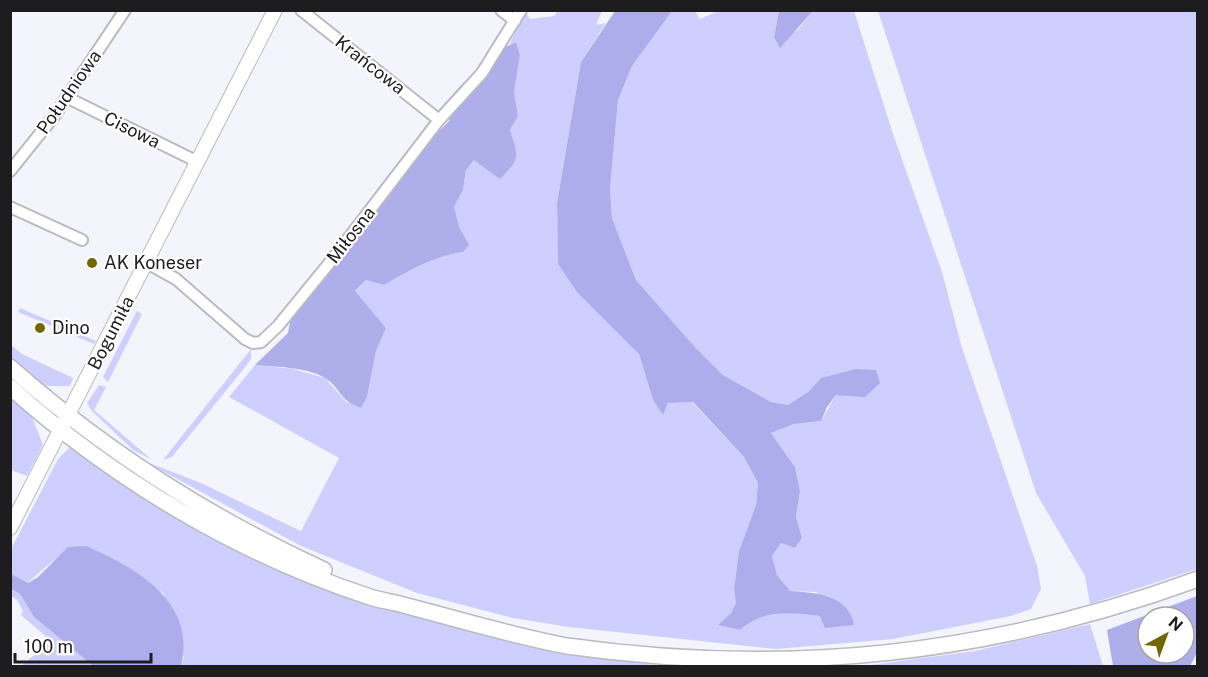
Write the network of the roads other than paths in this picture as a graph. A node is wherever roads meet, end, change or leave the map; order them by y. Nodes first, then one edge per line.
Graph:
1 (125, 10) edge
2 (276, 10) edge
3 (301, 10) edge
4 (501, 10) edge
5 (521, 10) edge
6 (515, 21) junction
7 (66, 97) junction
8 (439, 120) junction
9 (198, 162) junction
10 (10, 171) edge
11 (10, 207) edge
12 (82, 240) dead end
13 (147, 263) junction
14 (10, 367) edge
15 (10, 387) edge
16 (65, 422) junction
17 (10, 528) edge
18 (1197, 579) edge
19 (404, 604) junction

1 - 7 street, Południowa
2 - 9 street, Bogumiła
3 - 8 street, Krańcowa
4 - 6 street
5 - 6 street, Miłosna
6 - 8 street, Miłosna
7 - 9 street, Cisowa
7 - 10 street, Południowa
8 - 13 street, Miłosna
9 - 13 street, Bogumiła
11 - 12 street
13 - 16 street, Bogumiła
14 - 16 main road
15 - 16 main road
16 - 17 street, Bogumiła
16 - 19 main road
16 - 19 main road
18 - 19 main road

